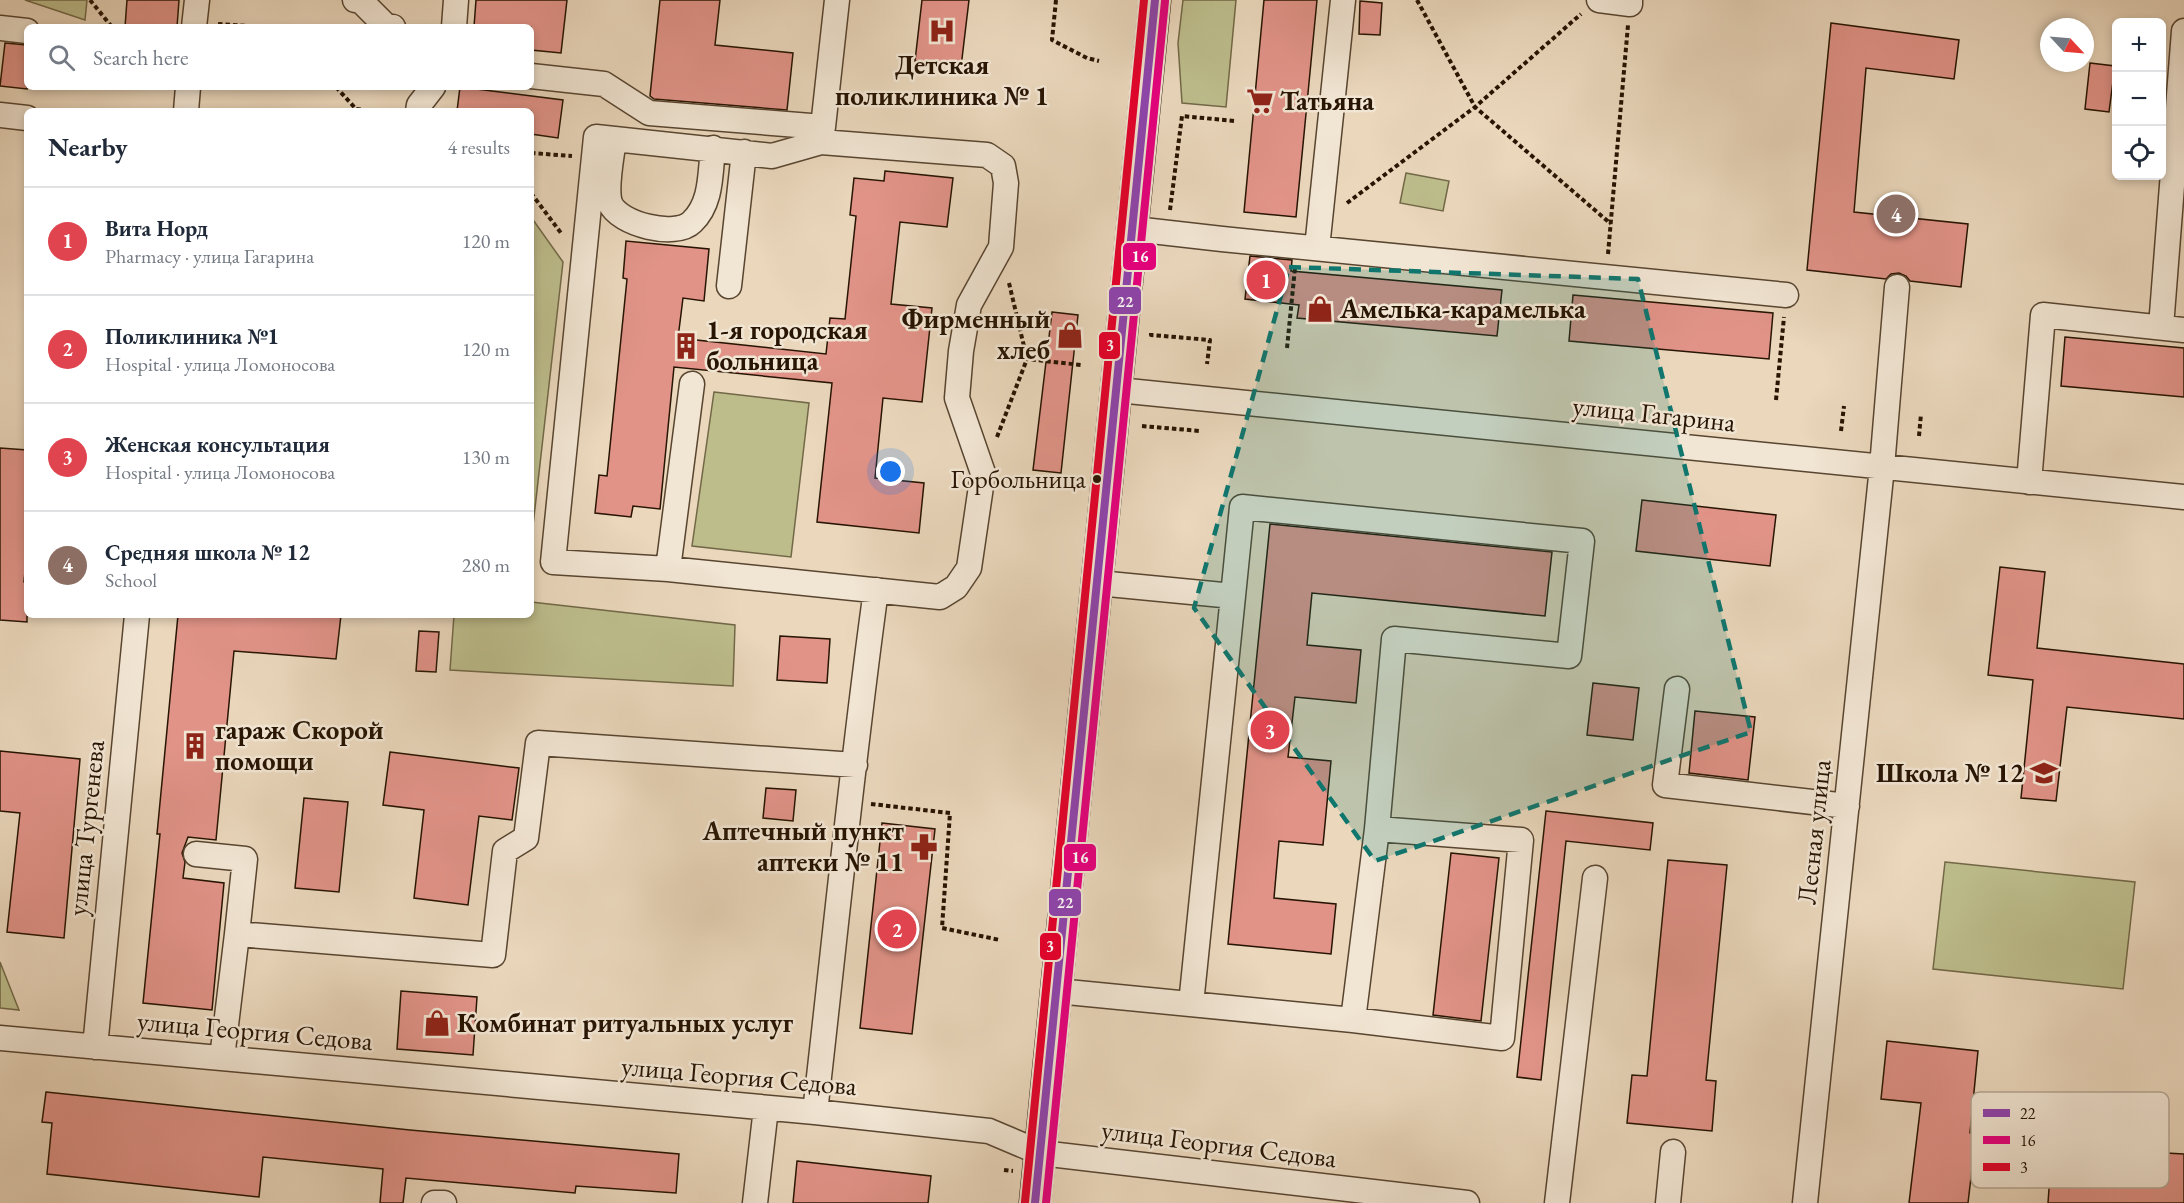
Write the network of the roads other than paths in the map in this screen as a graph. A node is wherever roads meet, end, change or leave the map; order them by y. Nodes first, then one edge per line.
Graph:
1 (355, 0) edge
2 (456, 0) edge
3 (837, 0) edge
4 (1155, 0) edge
5 (1343, 0) edge
6 (1630, 2) edge
7 (1594, 4) edge
8 (384, 24) edge
9 (454, 24) edge
10 (0, 28) edge
11 (24, 31) edge
12 (2184, 31) edge
13 (534, 76) edge
14 (188, 90) edge
15 (431, 90) edge
16 (186, 108) edge
17 (418, 108) edge
18 (0, 114) edge
19 (24, 118) edge
20 (614, 139) junction
21 (713, 148) junction
22 (744, 152) junction
23 (1148, 230) junction
24 (1307, 247) junction
25 (729, 286) dead end
26 (1897, 287) dead end
27 (1786, 295) road end
28 (2173, 328) edge
29 (692, 384) dead end
30 (1118, 390) junction
31 (1882, 467) junction
32 (2029, 482) junction
33 (2184, 497) edge
34 (668, 569) junction
35 (1098, 583) junction
36 (876, 590) junction
37 (1233, 596) junction
38 (137, 618) edge
39 (1677, 689) dead end
40 (855, 765) junction
41 (1847, 806) junction
42 (1377, 829) junction
43 (196, 854) dead end
44 (1595, 878) dead end
45 (237, 934) junction
46 (1057, 991) junction
47 (1191, 1004) junction
48 (1353, 1020) junction
49 (0, 1038) edge
50 (95, 1047) junction
51 (222, 1058) junction
52 (766, 1108) junction
53 (815, 1112) junction
54 (1673, 1152) dead end
55 (1041, 1153) junction
56 (434, 1203) edge
57 (444, 1203) edge
58 (755, 1203) edge
59 (1035, 1203) edge
60 (1467, 1203) edge
61 (1557, 1203) edge
62 (1668, 1203) edge
63 (1805, 1203) edge

1 - 8 street
2 - 9 street
3 - 13 street
4 - 23 main road
5 - 24 street
6 - 7 street
10 - 11 street
12 - 28 street
14 - 16 street
15 - 17 street
18 - 19 street
20 - 21 street
20 - 21 street
20 - 34 street
21 - 22 street
22 - 25 street
22 - 36 street
23 - 24 street
23 - 30 main road
24 - 27 street
26 - 31 street, Лесная улица
28 - 32 street
29 - 34 street
30 - 31 street, улица Гагарина
30 - 35 main road
31 - 32 street, улица Гагарина
31 - 41 street, Лесная улица
32 - 33 street, улица Гагарина
34 - 36 street
35 - 37 street
35 - 46 main road
36 - 40 street
37 - 42 street
37 - 47 street
38 - 50 street, улица Тургенева
39 - 41 street
40 - 45 street
40 - 53 street
41 - 63 street, Лесная улица
42 - 48 street
42 - 48 street
43 - 45 street
44 - 61 street
45 - 51 street
46 - 47 street
46 - 55 main road
47 - 48 street
49 - 50 street, улица Георгия Седова
50 - 51 street, улица Георгия Седова
51 - 52 street, улица Георгия Седова
52 - 53 street, улица Георгия Седова
52 - 58 street
53 - 55 street, улица Георгия Седова
54 - 62 street
55 - 59 main road
55 - 60 street, улица Георгия Седова
56 - 57 street

